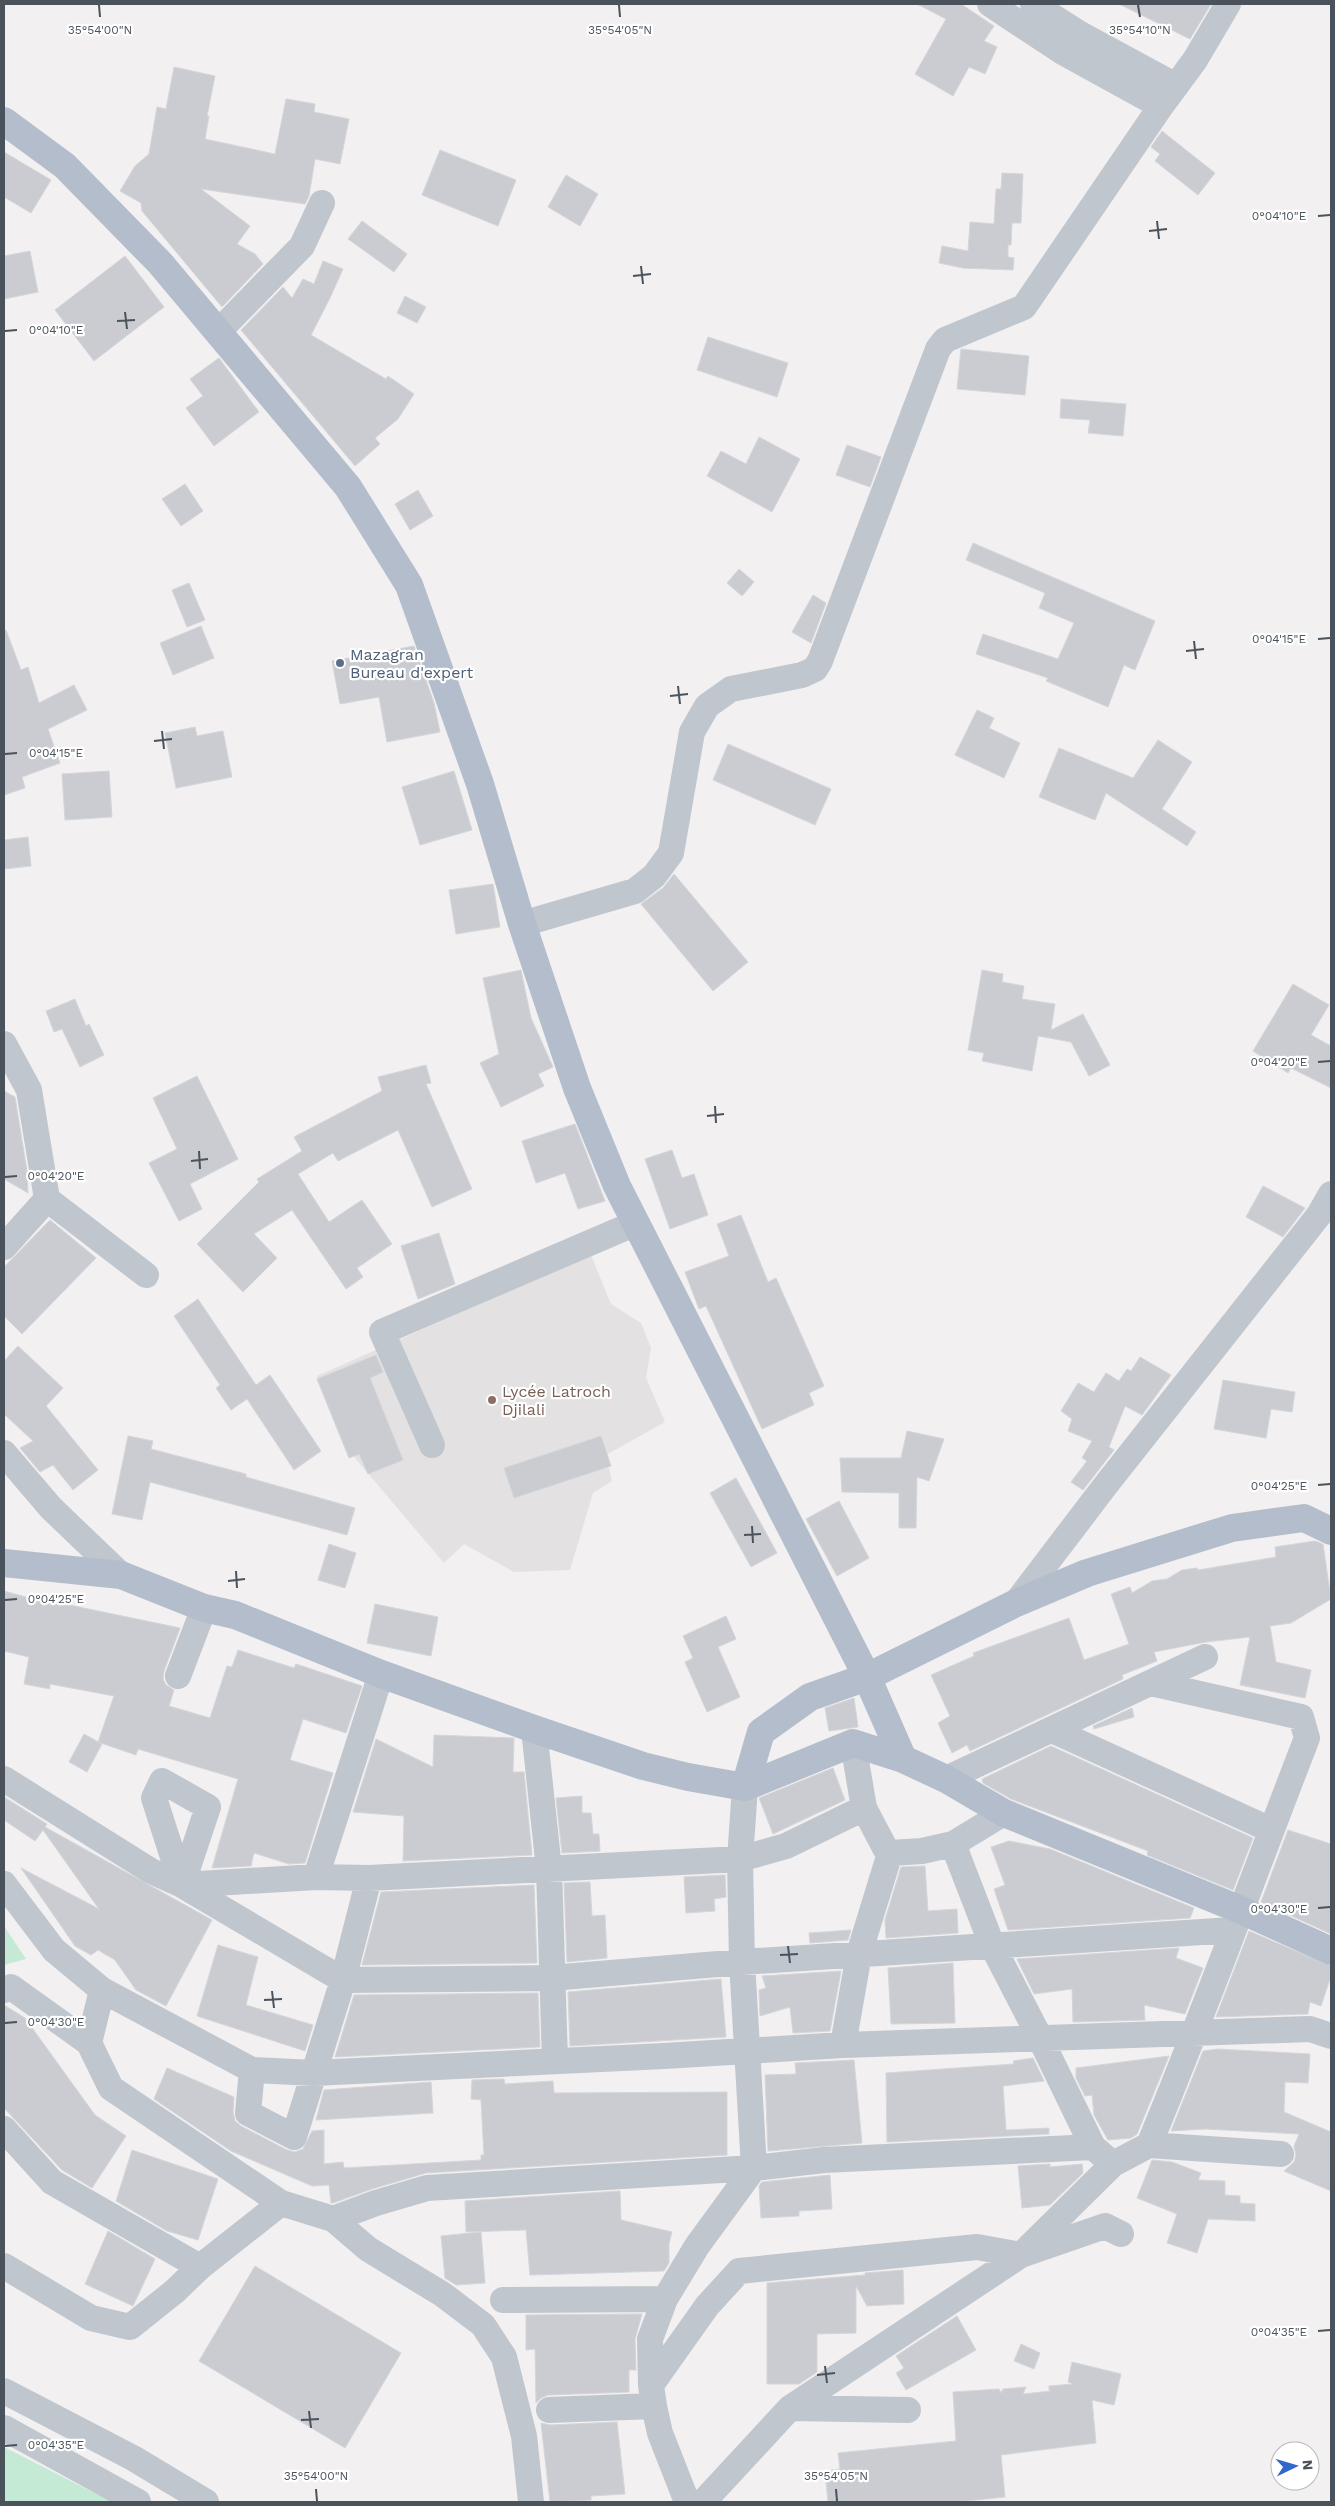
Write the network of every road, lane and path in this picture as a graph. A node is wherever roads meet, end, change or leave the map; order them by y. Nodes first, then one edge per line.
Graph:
1 (990, 4) edge
2 (1033, 4) edge
3 (1228, 4) edge
4 (1176, 86) junction
5 (1160, 106) junction
6 (4, 121) edge
7 (322, 202) dead end
8 (218, 332) junction
9 (522, 924) junction
10 (4, 1044) edge
11 (1331, 1194) edge
12 (47, 1200) junction
13 (636, 1223) junction
14 (4, 1247) edge
15 (146, 1275) dead end
16 (432, 1445) dead end
17 (4, 1453) edge
18 (1331, 1531) edge
19 (4, 1564) edge
20 (121, 1575) junction
21 (1016, 1603) junction
22 (204, 1608) junction
23 (1205, 1657) dead end
24 (380, 1674) junction
25 (178, 1676) dead end
26 (867, 1677) junction
27 (1151, 1683) junction
28 (534, 1729) junction
29 (1052, 1730) junction
30 (853, 1743) junction
31 (903, 1759) junction
32 (4, 1779) edge
33 (946, 1779) junction
34 (745, 1787) junction
35 (864, 1808) junction
36 (1004, 1813) junction
37 (1271, 1830) junction
38 (953, 1844) junction
39 (890, 1853) junction
40 (740, 1859) junction
41 (549, 1869) junction
42 (316, 1877) junction
43 (369, 1878) junction
44 (4, 1884) edge
45 (182, 1885) junction
46 (1236, 1920) junction
47 (992, 1946) junction
48 (1331, 1950) edge
49 (859, 1954) junction
50 (742, 1962) junction
51 (551, 1978) junction
52 (343, 1980) junction
53 (4, 1990) edge
54 (102, 1990) junction
55 (1195, 2033) junction
56 (1331, 2036) edge
57 (1040, 2038) junction
58 (89, 2043) junction
59 (843, 2045) junction
60 (747, 2050) junction
61 (555, 2061) junction
62 (252, 2070) junction
63 (314, 2073) junction
64 (4, 2128) edge
65 (1149, 2145) junction
66 (1280, 2154) dead end
67 (1103, 2156) junction
68 (754, 2168) junction
69 (281, 2203) junction
70 (334, 2219) junction
71 (1121, 2234) dead end
72 (1021, 2255) junction
73 (4, 2266) edge
74 (200, 2267) junction
75 (666, 2299) junction
76 (503, 2300) dead end
77 (4, 2391) edge
78 (653, 2396) junction
79 (790, 2408) junction
80 (549, 2410) dead end
81 (908, 2410) dead end
82 (4, 2428) edge
83 (138, 2502) edge
84 (206, 2502) edge
85 (530, 2502) edge
86 (687, 2502) edge
87 (703, 2502) edge

1 - 5 street
2 - 4 street
3 - 4 street
4 - 5 street
5 - 9 street
6 - 8 main road
7 - 8 street
8 - 9 main road
9 - 13 main road
10 - 12 street
11 - 21 street
12 - 14 street
12 - 15 street
13 - 16 street
13 - 26 main road
17 - 20 street
18 - 21 main road
19 - 20 main road
20 - 22 main road
21 - 26 main road
22 - 24 main road
22 - 25 street
23 - 27 street
24 - 28 main road
24 - 42 street
26 - 31 main road
26 - 34 main road
27 - 29 street
27 - 37 street
28 - 34 main road
28 - 41 street
29 - 33 street
29 - 37 street
30 - 31 main road
30 - 34 main road
30 - 35 street
31 - 33 main road
32 - 45 street
33 - 36 main road
34 - 40 street
35 - 39 street
35 - 40 street
36 - 38 street
36 - 46 main road
37 - 46 street
38 - 39 street
38 - 47 street
39 - 49 street
40 - 41 street
40 - 50 street
41 - 43 street
41 - 51 street
42 - 43 street
42 - 45 street
43 - 52 street
44 - 54 street
45 - 52 street
46 - 47 street
46 - 48 main road
46 - 55 street
47 - 49 street
47 - 57 street
49 - 50 street
49 - 59 street
50 - 51 street
50 - 60 street
51 - 52 street
51 - 61 street
52 - 63 street
53 - 58 street
54 - 58 street
54 - 62 street
55 - 56 street
55 - 57 street
55 - 65 street
57 - 59 street
57 - 67 street
58 - 69 street
59 - 60 street
60 - 61 street
60 - 68 street
61 - 63 street
62 - 63 street
62 - 63 street
64 - 74 street
65 - 66 street
65 - 67 street
67 - 68 street
67 - 72 street
68 - 70 street
68 - 75 street
69 - 70 street
69 - 74 street
70 - 85 street
71 - 72 street
72 - 78 street
72 - 79 street
73 - 74 street
75 - 76 street
75 - 78 street
77 - 84 street
78 - 80 street
78 - 86 street
79 - 81 street
79 - 87 street
82 - 83 street

